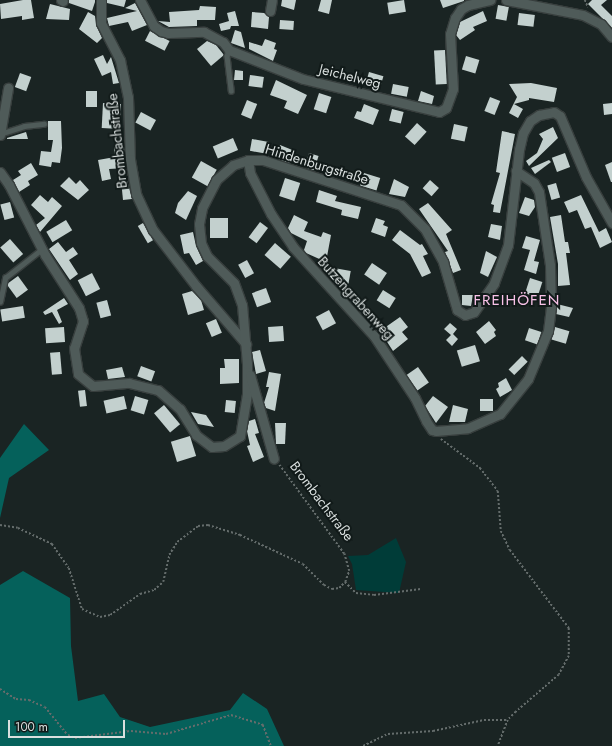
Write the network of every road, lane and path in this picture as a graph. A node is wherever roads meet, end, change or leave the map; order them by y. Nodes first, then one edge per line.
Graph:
1 (100, 0) edge
2 (140, 0) edge
3 (272, 0) edge
4 (490, 0) edge
5 (506, 0) edge
6 (270, 11) dead end
7 (612, 37) edge
8 (229, 50) junction
9 (8, 88) dead end
10 (231, 91) dead end
11 (44, 124) dead end
12 (0, 135) edge
13 (248, 160) junction
14 (516, 171) junction
15 (0, 172) edge
16 (612, 223) edge
17 (42, 249) junction
18 (0, 302) edge
19 (246, 344) junction
20 (247, 364) junction
21 (432, 430) junction
22 (274, 459) joint
23 (0, 526) edge
24 (345, 582) junction
25 (421, 589) dead end
26 (0, 689) edge
27 (508, 720) junction
28 (271, 746) edge
29 (363, 746) edge
30 (498, 746) edge

1 - 19 street, Brombachstraße
2 - 8 street, Jeichelweg
3 - 6 street
4 - 8 street, Jeichelweg
5 - 7 street
8 - 10 lane
9 - 12 street
11 - 12 lane
13 - 14 street, Hindenburgstraße
13 - 19 street, Hindenburgstraße
13 - 21 street, Butzengrabenweg
14 - 16 street, Hindenburgstraße
14 - 21 street
15 - 17 street, Hindenburgstraße
17 - 18 lane
17 - 20 street, Hindenburgstraße
19 - 20 street, Hindenburgstraße
20 - 22 street, Brombachstraße
21 - 27 path
22 - 24 path, Brombachstraße
23 - 24 path
24 - 25 path
26 - 28 path
27 - 29 path
27 - 30 path

